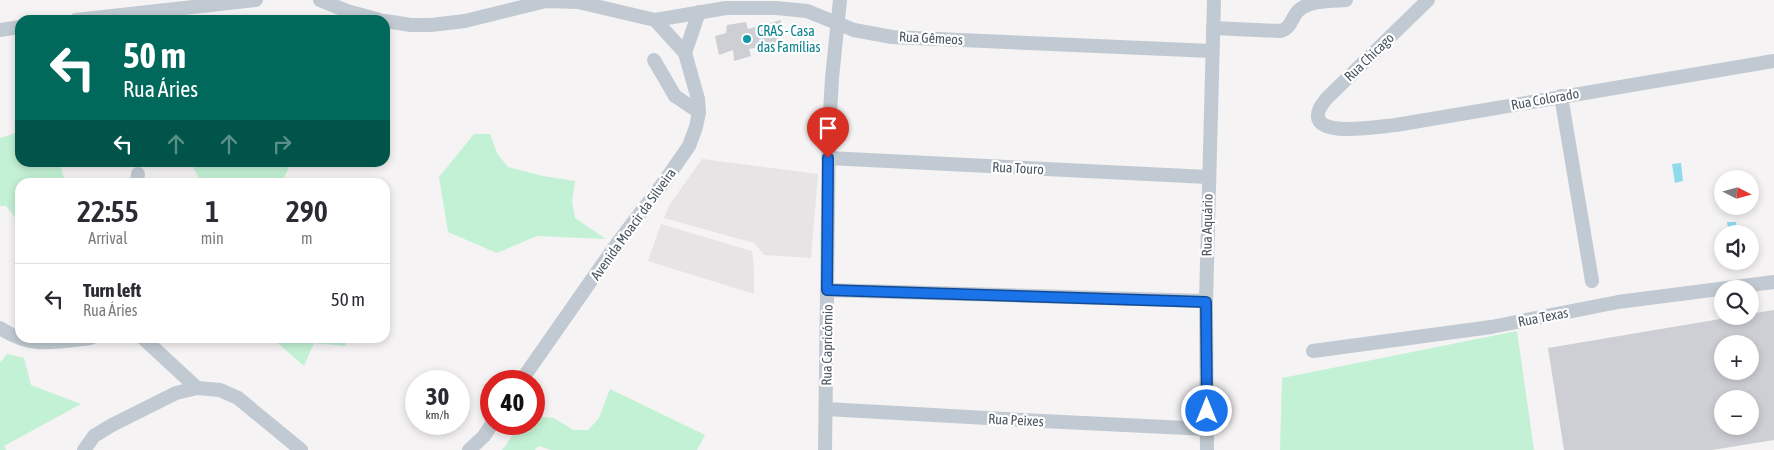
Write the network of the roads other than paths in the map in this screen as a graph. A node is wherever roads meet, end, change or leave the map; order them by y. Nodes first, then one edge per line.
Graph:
1 (256, 0) edge
2 (320, 0) edge
3 (840, 0) edge
4 (1214, 0) edge
5 (1346, 0) edge
6 (1428, 0) edge
7 (699, 12) junction
8 (121, 15) edge
9 (362, 15) edge
10 (655, 20) junction
11 (390, 22) edge
12 (837, 24) junction
13 (15, 28) edge
14 (1213, 28) junction
15 (0, 30) edge
16 (1212, 51) junction
17 (685, 53) junction
18 (654, 60) dead end
19 (1774, 61) edge
20 (1561, 96) junction
21 (699, 112) junction
22 (1318, 119) joint
23 (828, 158) junction
24 (1208, 177) junction
25 (1592, 281) dead end
26 (1774, 282) edge
27 (827, 290) junction
28 (1206, 302) junction
29 (0, 328) edge
30 (15, 336) edge
31 (148, 343) edge
32 (1313, 351) dead end
33 (529, 370) edge
34 (197, 388) junction
35 (826, 409) junction
36 (1207, 429) junction
37 (485, 435) edge
38 (84, 450) edge
39 (301, 450) edge
40 (469, 450) edge
41 (825, 450) edge
42 (1207, 450) edge

1 - 8 street
2 - 9 street
3 - 12 street, Rua Capricórnio
4 - 14 street, Rua Aquário
5 - 14 street
6 - 22 street, Rua Chicago
7 - 10 street, Rua Gêmeos
7 - 12 street, Rua Gêmeos
7 - 17 street
10 - 11 street
10 - 17 street, Avenida Moacir da Silveira
12 - 16 street, Rua Gêmeos
12 - 23 street, Rua Capricórnio
13 - 15 street
14 - 16 street, Rua Aquário
16 - 24 street, Rua Aquário
17 - 21 street, Avenida Moacir da Silveira
18 - 21 street
19 - 20 street, Rua Colorado
20 - 22 street, Rua Colorado
20 - 25 street
21 - 33 street, Avenida Moacir da Silveira
23 - 24 street, Rua Touro
23 - 27 street, Rua Capricórnio
24 - 28 street, Rua Aquário
26 - 32 street, Rua Texas
27 - 28 street
27 - 35 street, Rua Capricórnio
28 - 36 street, Rua Aquário
29 - 30 street
31 - 34 street
34 - 38 street
34 - 39 street
35 - 36 street, Rua Peixes
35 - 41 street, Rua Capricórnio
36 - 42 street, Rua Aquário
37 - 40 street

